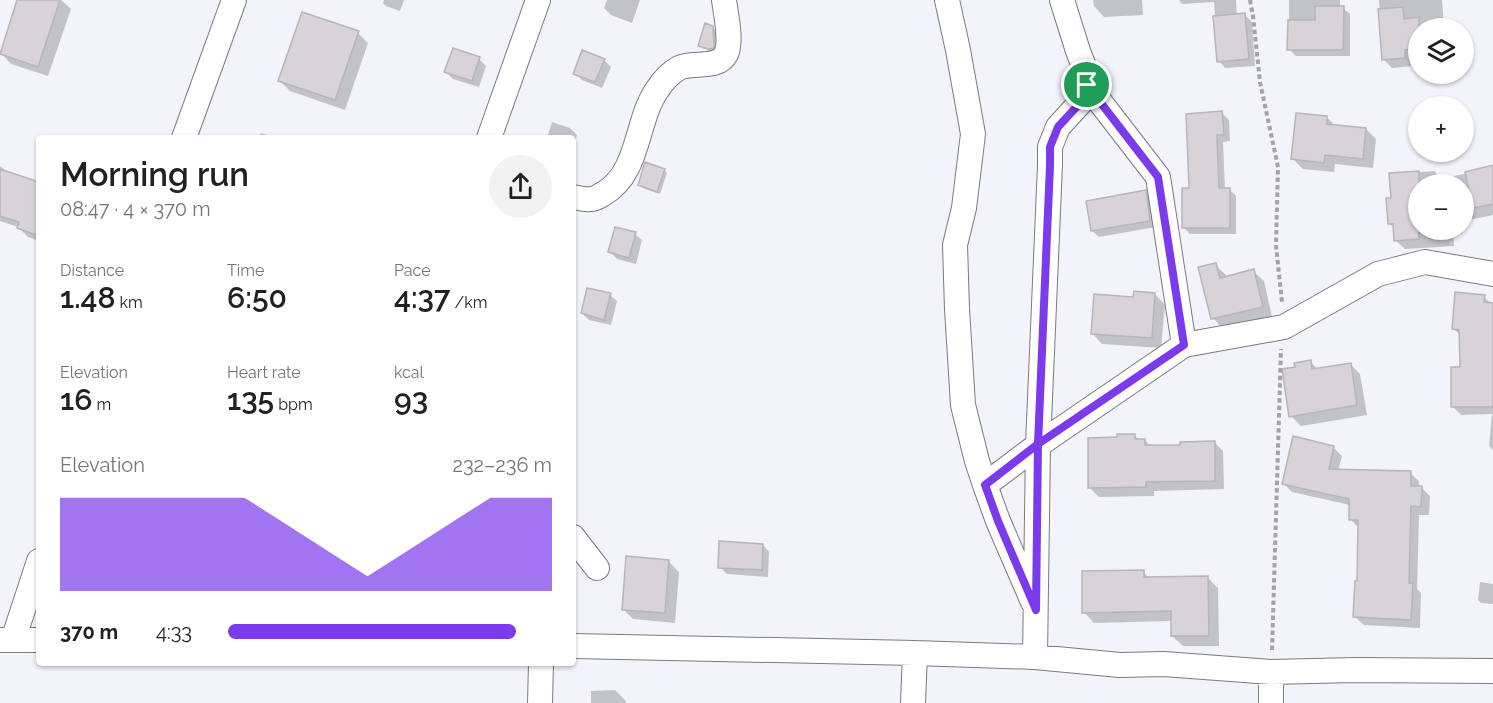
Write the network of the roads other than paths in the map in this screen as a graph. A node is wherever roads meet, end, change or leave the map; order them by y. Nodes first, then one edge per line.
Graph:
1 (234, 0) edge
2 (538, 0) edge
3 (724, 0) edge
4 (947, 0) edge
5 (1062, 0) edge
6 (1087, 85) junction
7 (185, 135) edge
8 (490, 135) edge
9 (576, 197) edge
10 (1493, 274) edge
11 (1184, 345) junction
12 (1038, 444) junction
13 (985, 485) junction
14 (576, 541) edge
15 (36, 568) edge
16 (597, 568) dead end
17 (1036, 610) junction
18 (6, 640) edge
19 (36, 640) edge
20 (576, 646) edge
21 (915, 653) junction
22 (1035, 657) junction
23 (541, 666) edge
24 (1493, 671) edge
25 (1271, 672) junction
26 (540, 703) edge
27 (913, 703) edge
28 (1271, 703) edge

1 - 7 street
2 - 8 street
3 - 9 street
4 - 13 street
5 - 6 street
6 - 11 street
6 - 12 street
10 - 11 street
11 - 12 street
12 - 13 street
12 - 17 street
13 - 17 street
14 - 16 street
15 - 18 street
17 - 22 street
18 - 19 street
20 - 21 street
21 - 22 street
21 - 27 street
22 - 25 street
23 - 26 street
24 - 25 street
25 - 28 street

